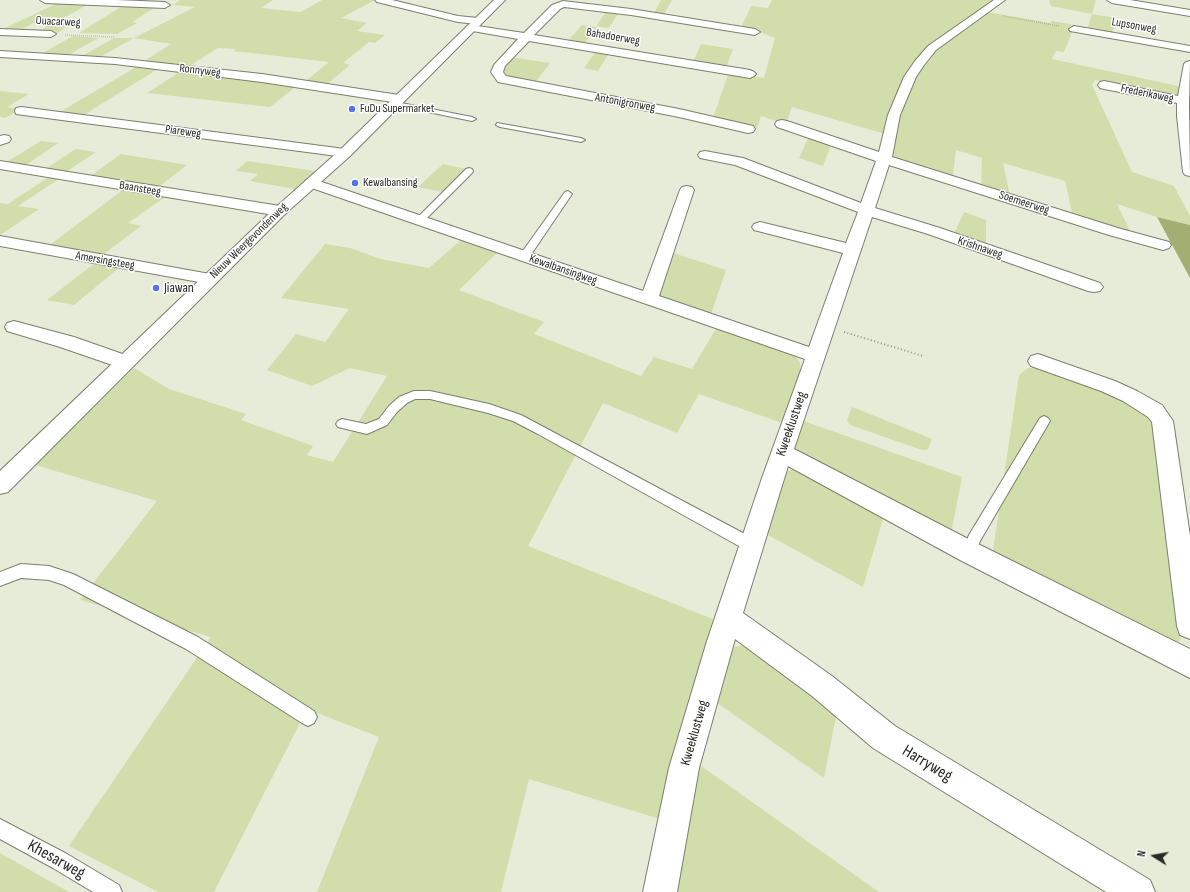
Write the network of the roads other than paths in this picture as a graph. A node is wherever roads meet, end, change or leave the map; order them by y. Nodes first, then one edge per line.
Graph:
1 (45, 0) edge
2 (380, 0) edge
3 (500, 0) edge
4 (1112, 0) edge
5 (165, 5) dead end
6 (993, 5) edge
7 (1190, 13) edge
8 (475, 24) junction
9 (1074, 29) road end
10 (0, 32) edge
11 (755, 32) dead end
12 (51, 34) road end
13 (527, 36) junction
14 (1190, 49) edge
15 (0, 54) edge
16 (1190, 64) edge
17 (750, 74) dead end
18 (1104, 85) dead end
19 (397, 101) junction
20 (1188, 102) edge
21 (21, 111) dead end
22 (472, 119) dead end
23 (782, 124) dead end
24 (500, 125) dead end
25 (748, 129) dead end
26 (581, 140) dead end
27 (345, 153) junction
28 (705, 155) dead end
29 (884, 159) junction
30 (0, 165) edge
31 (469, 172) dead end
32 (1190, 172) edge
33 (311, 183) junction
34 (687, 190) dead end
35 (568, 194) dead end
36 (866, 210) junction
37 (280, 211) junction
38 (419, 221) junction
39 (760, 227) dead end
40 (0, 241) edge
41 (1163, 245) dead end
42 (853, 250) junction
43 (524, 257) junction
44 (210, 279) junction
45 (1094, 287) dead end
46 (649, 300) junction
47 (14, 327) dead end
48 (816, 356) junction
49 (1038, 361) dead end
50 (124, 362) junction
51 (1044, 421) dead end
52 (342, 424) dead end
53 (782, 453) junction
54 (0, 485) edge
55 (751, 545) junction
56 (969, 552) junction
57 (0, 579) edge
58 (729, 618) junction
59 (1190, 626) edge
60 (1190, 664) edge
61 (308, 717) dead end
62 (0, 829) edge
63 (112, 892) edge
64 (660, 892) edge
65 (1138, 892) edge

1 - 5 street
2 - 8 street, Bahadoerweg
3 - 8 street, Nieuw Weergevondenweg
4 - 7 street
6 - 29 street, Kweeklustweg
8 - 13 street, Bahadoerweg
8 - 19 street, Nieuw Weergevondenweg
9 - 14 street, Lupsonweg
10 - 12 street, Ouacarweg
11 - 13 street
13 - 17 street, Bahadoerweg
13 - 25 street, Antonigronweg
15 - 19 street, Ronnyweg
16 - 20 street
18 - 20 street, Frederikaweg
19 - 22 lane
19 - 27 street, Nieuw Weergevondenweg
20 - 32 street
21 - 27 street, Piareweg
23 - 29 street, Soemeerweg
24 - 26 lane
27 - 33 street, Nieuw Weergevondenweg
28 - 36 street, Krishnaweg
29 - 36 street, Kweeklustweg
29 - 41 street, Soemeerweg
30 - 37 street, Baansteeg
31 - 38 lane
33 - 37 street, Nieuw Weergevondenweg
33 - 38 street, Kewalbansingweg
34 - 46 street
35 - 43 lane
36 - 42 street, Kweeklustweg
36 - 45 street, Krishnaweg
37 - 44 street, Nieuw Weergevondenweg
38 - 43 street, Kewalbansingweg
39 - 42 street
40 - 44 street, Amersingsteeg
42 - 48 street, Kweeklustweg
43 - 46 street, Kewalbansingweg
44 - 50 street, Nieuw Weergevondenweg
46 - 48 street, Kewalbansingweg
47 - 50 street
48 - 53 street, Kweeklustweg
49 - 59 street
50 - 54 street, Nieuw Weergevondenweg
51 - 56 lane
52 - 55 lane
53 - 55 street, Kweeklustweg
53 - 56 street
55 - 58 street, Kweeklustweg
56 - 60 street
57 - 61 lane
58 - 64 street, Kweeklustweg
58 - 65 street, Harryweg
62 - 63 lane, Khesarweg

